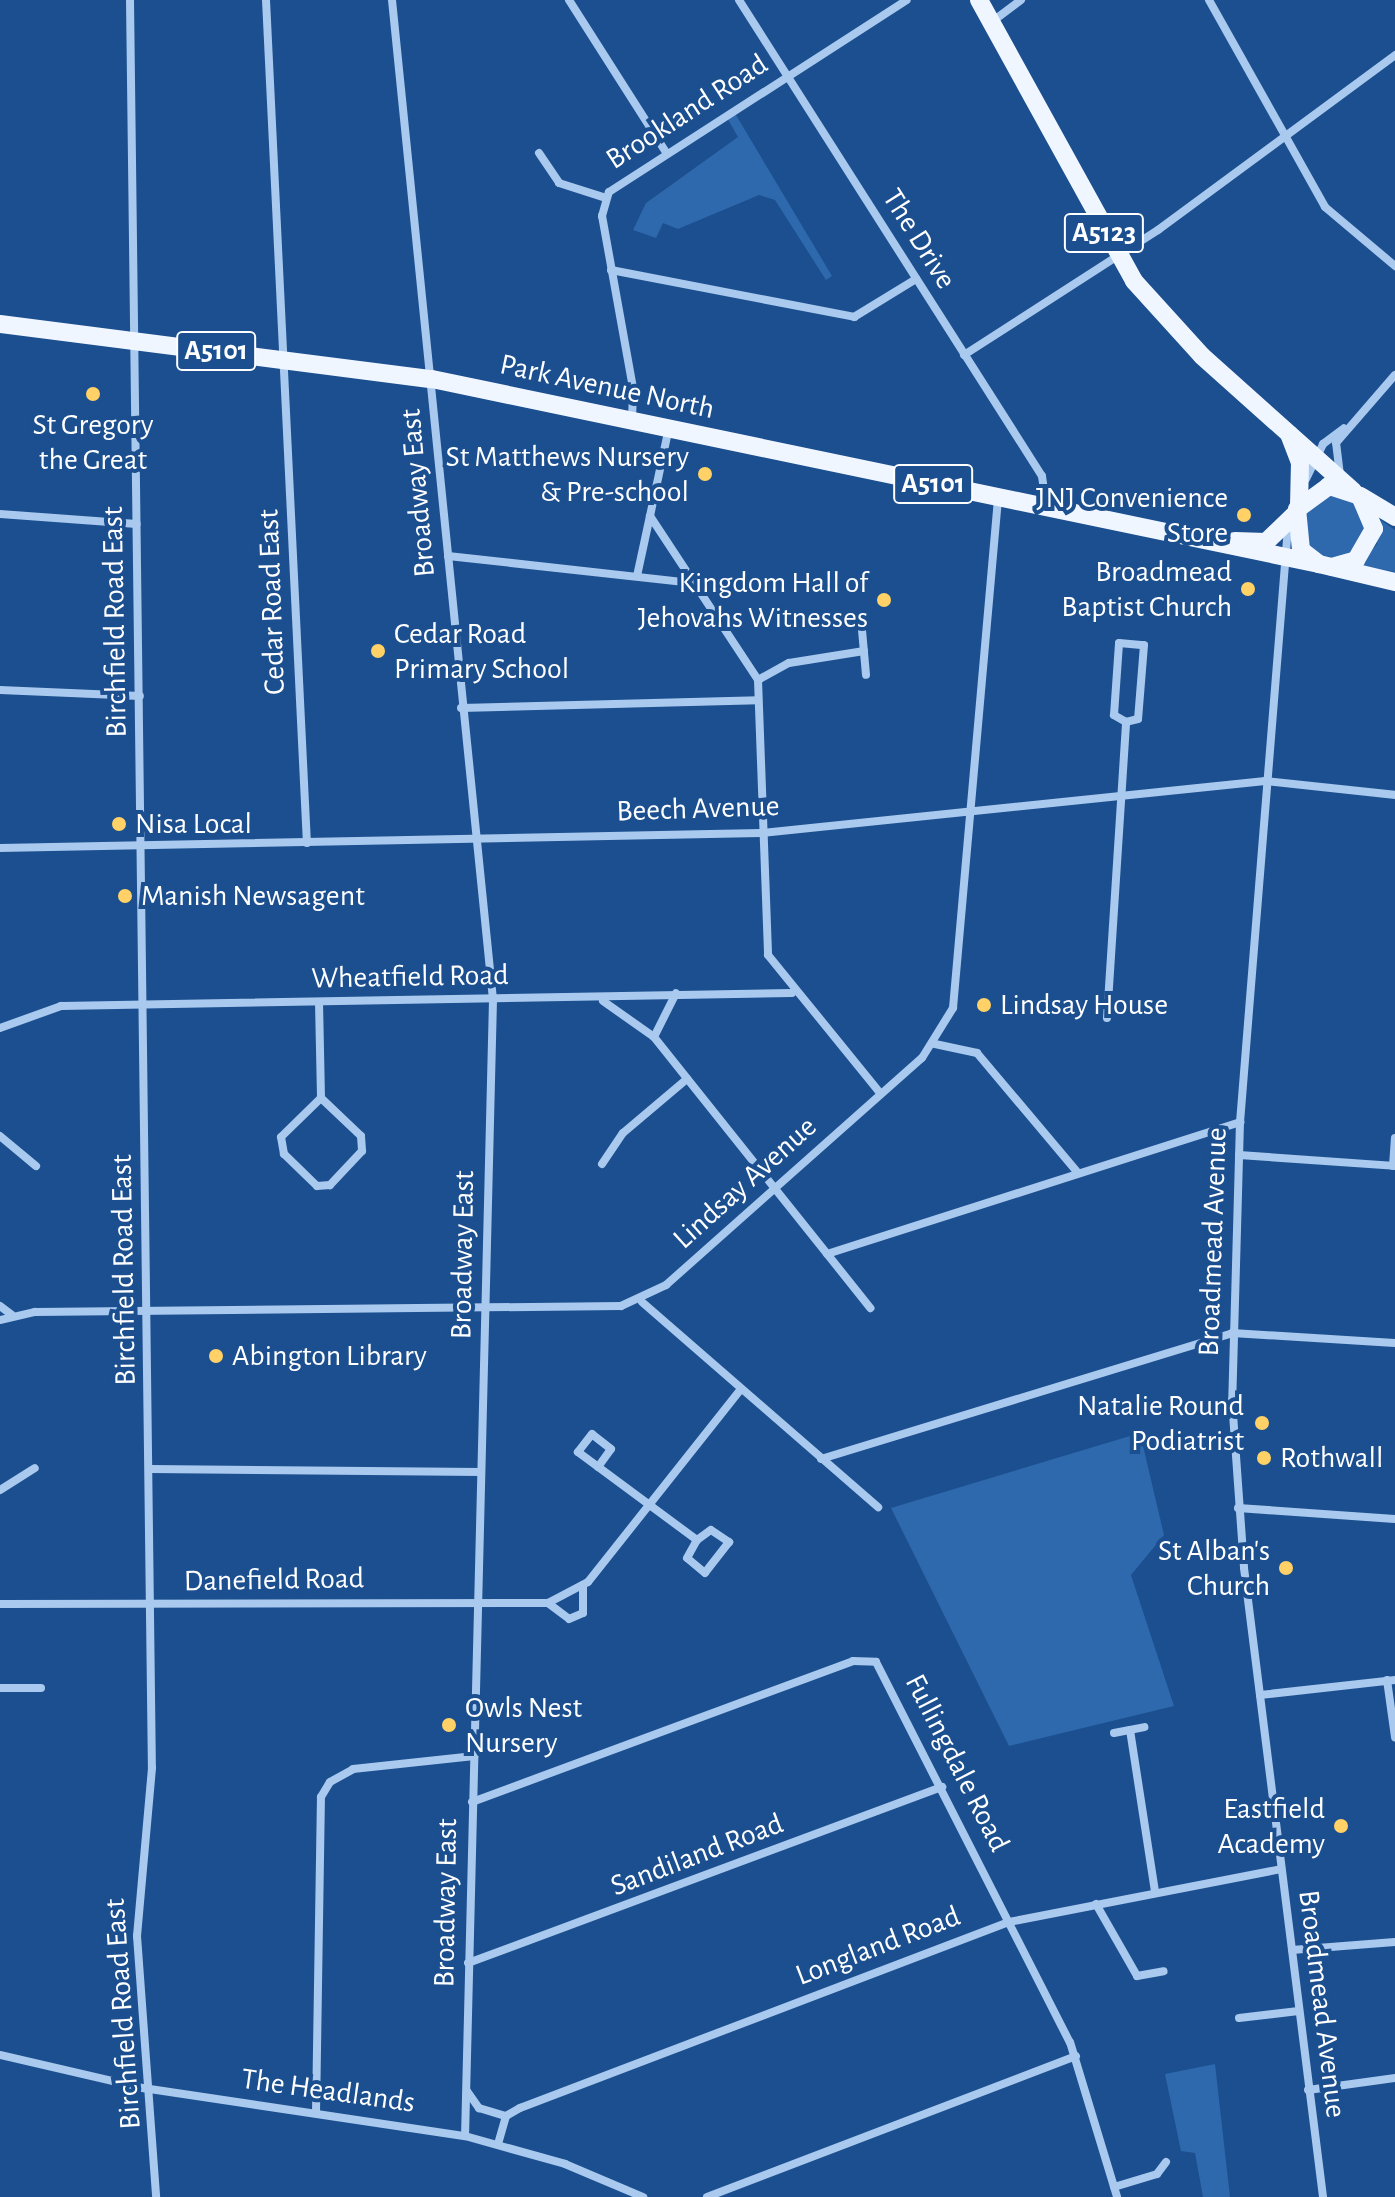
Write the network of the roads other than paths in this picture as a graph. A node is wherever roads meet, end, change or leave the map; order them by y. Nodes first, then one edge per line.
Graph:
1 (130, 0) edge
2 (266, 0) edge
3 (392, 0) edge
4 (569, 0) edge
5 (739, 0) edge
6 (907, 0) edge
7 (979, 0) edge
8 (1021, 0) edge
9 (1209, 0) edge
10 (993, 21) junction
11 (1395, 55) edge
12 (787, 75) junction
13 (1284, 135) junction
14 (666, 152) junction
15 (539, 153) dead end
16 (606, 198) junction
17 (1118, 258) junction
18 (1395, 266) edge
19 (611, 270) junction
20 (916, 279) junction
21 (0, 324) edge
22 (135, 340) junction
23 (964, 355) junction
24 (287, 360) junction
25 (1395, 375) edge
26 (432, 379) junction
27 (632, 420) junction
28 (1283, 425) junction
29 (1345, 428) junction
30 (668, 432) junction
31 (1316, 453) junction
32 (1340, 475) junction
33 (1356, 493) junction
34 (998, 498) junction
35 (1046, 507) junction
36 (1296, 510) junction
37 (0, 514) edge
38 (650, 516) junction
39 (1395, 517) edge
40 (137, 524) junction
41 (1197, 540) junction
42 (448, 556) junction
43 (1281, 558) junction
44 (1326, 565) junction
45 (637, 576) junction
46 (1395, 582) edge
47 (694, 583) junction
48 (862, 630) dead end
49 (864, 651) junction
50 (866, 675) dead end
51 (758, 680) junction
52 (0, 690) edge
53 (140, 696) junction
54 (758, 700) junction
55 (461, 708) junction
56 (1126, 722) junction
57 (1265, 781) junction
58 (1395, 795) edge
59 (1122, 796) junction
60 (972, 812) junction
61 (761, 833) junction
62 (472, 839) junction
63 (307, 843) junction
64 (144, 846) junction
65 (0, 848) edge
66 (676, 993) junction
67 (792, 993) junction
68 (493, 1000) junction
69 (602, 1000) junction
70 (319, 1002) junction
71 (145, 1005) junction
72 (1107, 1018) dead end
73 (0, 1028) edge
74 (654, 1037) junction
75 (935, 1044) junction
76 (687, 1079) junction
77 (881, 1094) junction
78 (321, 1098) junction
79 (1240, 1122) junction
80 (0, 1136) edge
81 (1395, 1138) edge
82 (1239, 1155) junction
83 (602, 1164) dead end
84 (36, 1166) dead end
85 (1394, 1166) edge
86 (1078, 1173) junction
87 (774, 1188) junction
88 (827, 1254) junction
89 (642, 1302) junction
90 (0, 1306) edge
91 (486, 1308) junction
92 (870, 1308) dead end
93 (148, 1311) junction
94 (12, 1315) junction
95 (0, 1320) edge
96 (1232, 1333) junction
97 (1395, 1343) edge
98 (740, 1390) junction
99 (821, 1459) junction
100 (598, 1467) dead end
101 (35, 1468) dead end
102 (150, 1469) junction
103 (481, 1472) junction
104 (0, 1490) edge
105 (648, 1506) junction
106 (878, 1507) dead end
107 (1238, 1508) junction
108 (1395, 1519) edge
109 (697, 1540) junction
110 (583, 1585) junction
111 (478, 1603) junction
112 (548, 1603) junction
113 (0, 1604) edge
114 (150, 1605) junction
115 (1391, 1680) edge
116 (0, 1688) edge
117 (41, 1688) dead end
118 (1260, 1695) junction
119 (1144, 1727) dead end
120 (1130, 1730) junction
121 (1114, 1733) dead end
122 (1395, 1737) edge
123 (474, 1756) junction
124 (942, 1787) junction
125 (472, 1802) junction
126 (1281, 1869) junction
127 (1155, 1891) junction
128 (1096, 1904) junction
129 (1009, 1922) junction
130 (1395, 1942) edge
131 (1292, 1950) junction
132 (468, 1963) junction
133 (1164, 1971) dead end
134 (1299, 2011) junction
135 (1239, 2018) dead end
136 (0, 2055) edge
137 (1076, 2056) junction
138 (1395, 2078) edge
139 (152, 2090) junction
140 (467, 2090) junction
141 (1308, 2090) junction
142 (316, 2113) junction
143 (506, 2116) junction
144 (465, 2136) junction
145 (498, 2144) junction
146 (1166, 2162) dead end
147 (1115, 2192) edge
148 (156, 2197) edge
149 (643, 2197) edge
150 (707, 2197) edge
151 (1323, 2197) edge

1 - 22 street, Birchfield Road East
2 - 24 street, Cedar Road East
3 - 26 street, Broadway East
4 - 14 street
5 - 12 street, The Drive
6 - 12 street, Brookland Road
7 - 10 main road, A5123
8 - 10 street
9 - 13 street
10 - 17 main road, A5123
11 - 13 street
12 - 14 street, Brookland Road
12 - 20 street, The Drive
13 - 17 street
13 - 18 street
14 - 16 street, Brookland Road
15 - 16 street
16 - 19 street, Brookland Road
17 - 23 street
17 - 28 main road, A5123
19 - 20 street
19 - 27 street, Brookland Road
20 - 23 street, The Drive
21 - 22 main road, Park Avenue North / A5101
22 - 24 main road, Park Avenue North / A5101
22 - 40 street, Birchfield Road East
23 - 35 street, The Drive
24 - 26 main road, Park Avenue North / A5101
24 - 63 street, Cedar Road East
25 - 29 street
26 - 27 main road, Park Avenue North / A5101
26 - 42 street, Broadway East
27 - 30 main road, Park Avenue North / A5101
28 - 31 main road, A5123
28 - 36 main road, A5123
29 - 31 street
29 - 32 street
30 - 34 main road, Park Avenue North / A5101
30 - 38 street
31 - 32 main road, A5123
31 - 36 street, Broadmead Avenue
32 - 33 main road, A5123
33 - 36 main road
33 - 39 main road, A5123
33 - 44 main road
34 - 35 main road, Park Avenue North / A5101
34 - 60 street, Lindsay Avenue
35 - 41 main road, Park Avenue North / A5101
36 - 41 main road, Park Avenue North / A5101
36 - 43 street, Broadmead Avenue
36 - 44 main road
37 - 40 street
38 - 45 street
38 - 47 street
40 - 53 street, Birchfield Road East
41 - 43 main road, Park Avenue North / A5101
42 - 45 street
42 - 55 street, Broadway East
43 - 44 main road, Park Avenue North / A5101
43 - 57 street, Broadmead Avenue
44 - 46 main road, Park Avenue North
45 - 47 street
47 - 51 street
48 - 49 street
49 - 50 street
49 - 51 street
51 - 54 street
52 - 53 street
53 - 64 street, Birchfield Road East
54 - 55 street
54 - 61 street
55 - 62 street, Broadway East
56 - 56 street
56 - 59 street
57 - 58 street, Beech Avenue
57 - 59 street, Beech Avenue
57 - 79 street, Broadmead Avenue
59 - 60 street, Beech Avenue
59 - 72 street
60 - 61 street, Beech Avenue
60 - 75 street, Lindsay Avenue
61 - 62 street, Beech Avenue
61 - 67 street
62 - 63 street, Beech Avenue
62 - 68 street, Broadway East
63 - 64 street, Beech Avenue
64 - 65 street, Beech Avenue
64 - 71 street, Birchfield Road East
66 - 67 street, Wheatfield Road
66 - 69 street, Wheatfield Road
66 - 74 street
67 - 77 street
68 - 69 street, Wheatfield Road
68 - 70 street, Wheatfield Road
68 - 91 street, Broadway East
69 - 74 street
70 - 71 street, Wheatfield Road
70 - 78 street
71 - 73 street, Wheatfield Road
71 - 93 street, Birchfield Road East
74 - 76 street
75 - 77 street, Lindsay Avenue
75 - 86 street
76 - 83 street
76 - 87 street
77 - 87 street, Lindsay Avenue
78 - 78 street
79 - 82 street, Broadmead Avenue
79 - 86 street
80 - 84 street
81 - 85 street
82 - 85 street
82 - 96 street, Broadmead Avenue
86 - 88 street
87 - 88 street
87 - 89 street, Lindsay Avenue
88 - 92 street
89 - 91 street
89 - 98 street
90 - 94 street
91 - 93 street
91 - 103 street, Broadway East
93 - 94 street
93 - 102 street, Birchfield Road East
94 - 95 street
96 - 97 street
96 - 99 street
96 - 107 street, Broadmead Avenue
98 - 99 street
98 - 105 street, Danefield Road
99 - 106 street
100 - 105 street
101 - 104 street
102 - 103 street
102 - 114 street, Birchfield Road East
103 - 111 street, Broadway East
105 - 109 street
105 - 110 street, Danefield Road
107 - 108 street
107 - 118 street, Broadmead Avenue
109 - 109 street
110 - 112 street, Danefield Road
110 - 112 street, Danefield Road
111 - 112 street, Danefield Road
111 - 114 street, Danefield Road
111 - 123 street, Broadway East
113 - 114 street, Danefield Road
114 - 139 street, Birchfield Road East
115 - 118 street
115 - 122 street
116 - 117 street
118 - 126 street, Broadmead Avenue
119 - 120 street
120 - 121 street
120 - 127 street
123 - 125 street, Broadway East
123 - 142 street
124 - 125 street, Fullingdale Road
124 - 129 street, Fullingdale Road
124 - 132 street, Sandiland Road
125 - 132 street, Broadway East
126 - 127 street, Longland Road
126 - 131 street, Broadmead Avenue
127 - 128 street, Longland Road
128 - 129 street, Longland Road
128 - 133 street
129 - 137 street, Fullingdale Road
129 - 143 street, Longland Road
130 - 131 street
131 - 134 street, Broadmead Avenue
132 - 140 street, Broadway East
134 - 135 street
134 - 141 street, Broadmead Avenue
136 - 139 street, The Headlands
137 - 147 street, Fullingdale Road
137 - 150 street
138 - 141 street
139 - 142 street, The Headlands
139 - 148 street, Birchfield Road East
140 - 143 street
140 - 144 street, Broadway East
141 - 151 street, Broadmead Avenue
142 - 144 street, The Headlands
143 - 145 street
144 - 145 street, The Headlands
145 - 149 street, The Headlands
146 - 147 street

